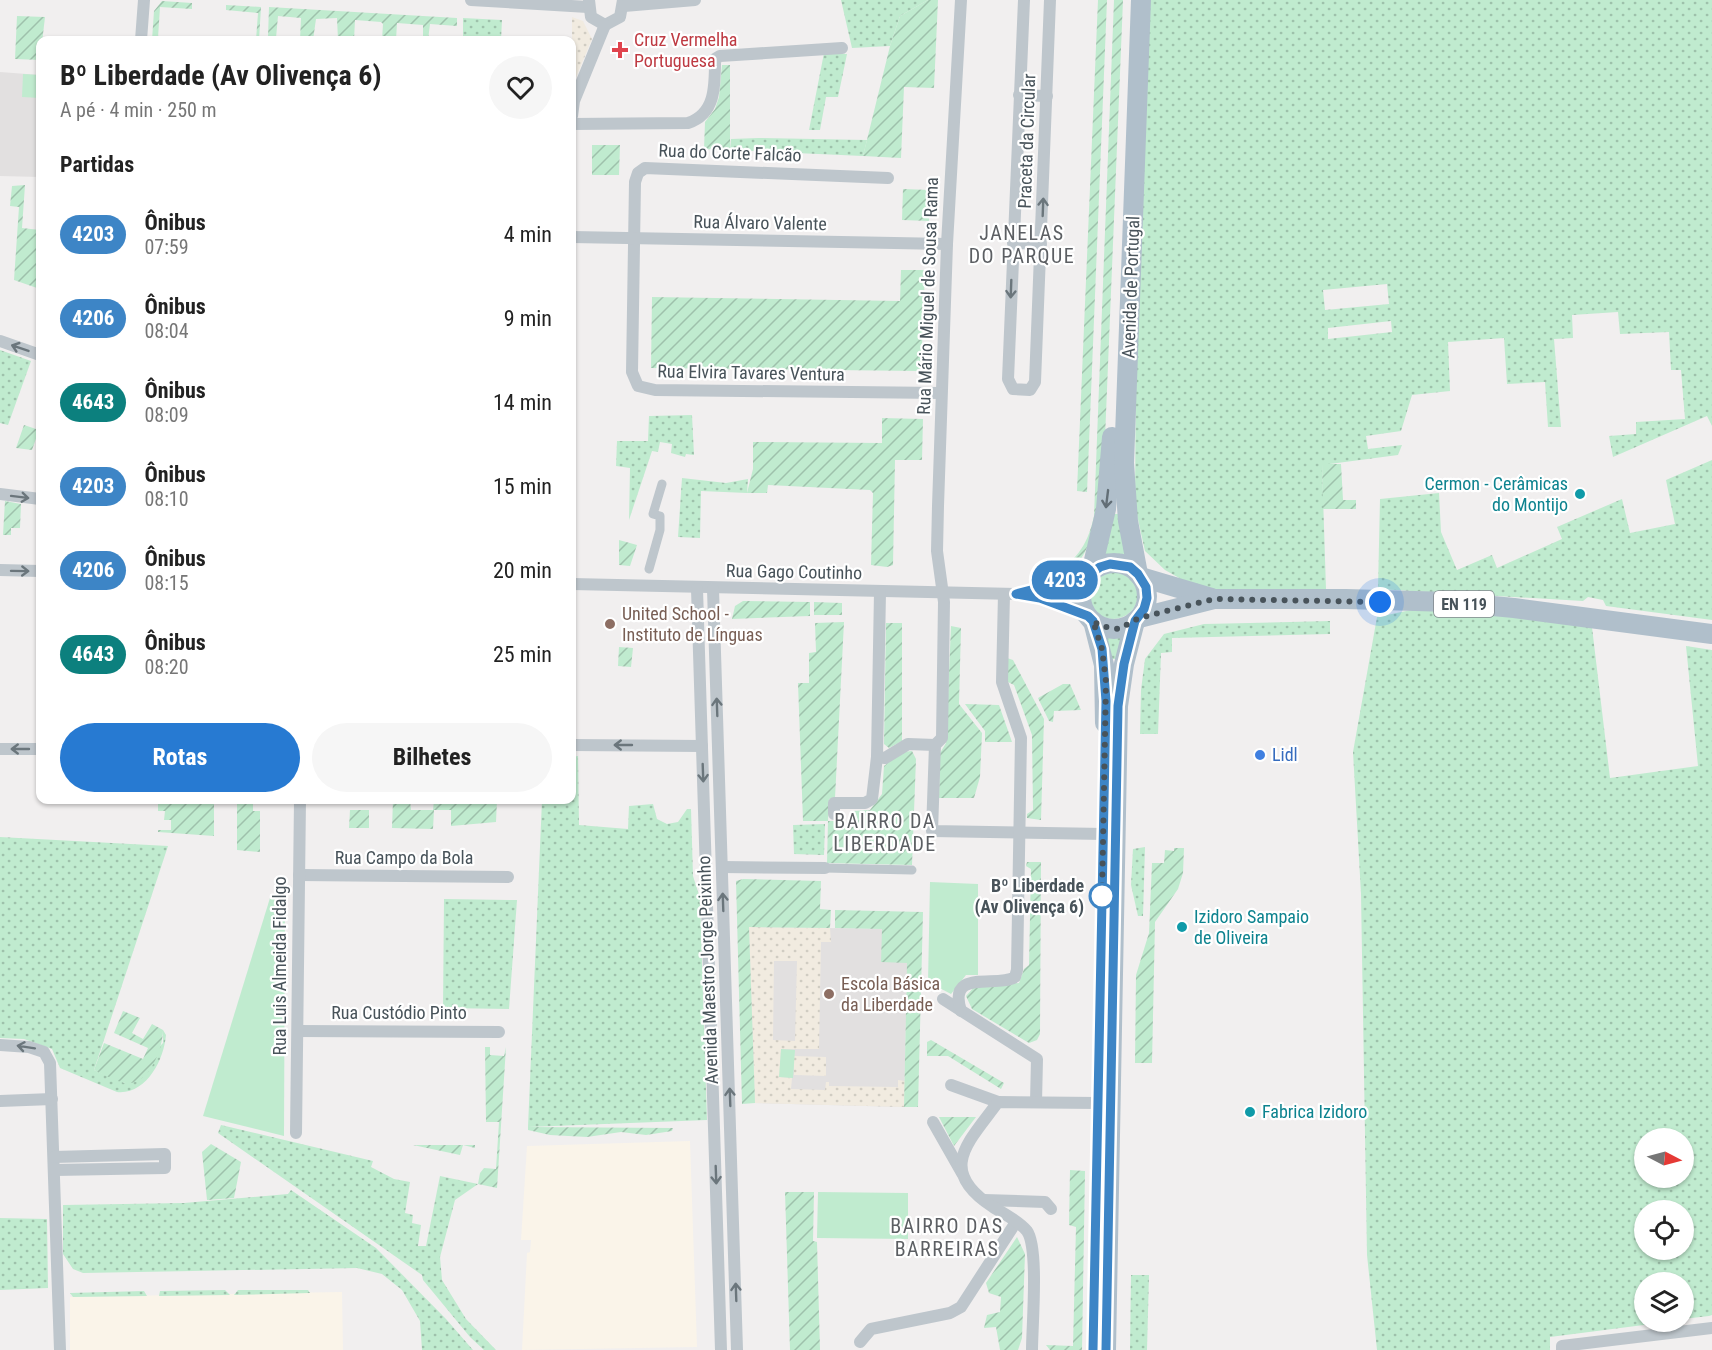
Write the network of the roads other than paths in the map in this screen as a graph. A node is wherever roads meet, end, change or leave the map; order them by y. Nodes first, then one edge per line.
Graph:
1 (144, 0) edge
2 (471, 0) edge
3 (695, 0) edge
4 (961, 0) edge
5 (1024, 0) edge
6 (1050, 0) edge
7 (1129, 0) edge
8 (1141, 0) edge
9 (588, 3) edge
10 (623, 3) edge
11 (605, 25) junction
12 (141, 36) edge
13 (842, 48) dead end
14 (1019, 95) junction
15 (576, 96) edge
16 (1047, 96) junction
17 (576, 124) edge
18 (888, 178) dead end
19 (576, 237) edge
20 (634, 239) junction
21 (1013, 243) junction
22 (947, 244) junction
23 (1041, 244) junction
24 (0, 341) edge
25 (36, 354) edge
26 (941, 393) junction
27 (662, 484) dead end
28 (0, 494) edge
29 (36, 498) edge
30 (649, 569) dead end
31 (0, 570) edge
32 (36, 571) edge
33 (1090, 574) junction
34 (1140, 575) junction
35 (576, 584) edge
36 (697, 589) junction
37 (713, 589) junction
38 (880, 592) junction
39 (942, 592) junction
40 (1010, 594) junction
41 (1214, 599) junction
42 (1090, 619) junction
43 (1137, 620) junction
44 (1712, 634) edge
45 (576, 745) edge
46 (935, 745) junction
47 (702, 746) junction
48 (0, 749) edge
49 (36, 749) edge
50 (877, 757) junction
51 (300, 804) edge
52 (834, 814) dead end
53 (1020, 833) junction
54 (1104, 834) junction
55 (722, 867) junction
56 (825, 868) joint
57 (912, 870) dead end
58 (299, 875) junction
59 (508, 877) dead end
60 (943, 999) dead end
61 (961, 1011) junction
62 (298, 1030) junction
63 (499, 1032) dead end
64 (0, 1045) edge
65 (951, 1085) dead end
66 (52, 1099) junction
67 (0, 1101) edge
68 (998, 1102) junction
69 (1036, 1102) junction
70 (1098, 1103) junction
71 (933, 1122) dead end
72 (296, 1133) dead end
73 (54, 1157) junction
74 (55, 1170) junction
75 (962, 1173) junction
76 (983, 1200) junction
77 (1051, 1209) dead end
78 (1016, 1222) junction
79 (1712, 1328) edge
80 (860, 1342) dead end
81 (1562, 1348) edge
82 (60, 1350) edge
83 (721, 1350) edge
84 (737, 1350) edge
85 (1032, 1350) edge
86 (1093, 1350) edge
87 (1106, 1350) edge

1 - 12 street
2 - 9 street
3 - 10 street
4 - 22 street, Rua Mário Miguel de Sousa Rama
5 - 14 street
6 - 16 street, Praceta da Circular
7 -> 33 main road, Avenida de Portugal
8 - 34 main road, Avenida de Portugal
9 - 11 street
10 - 11 street
11 - 15 street
13 - 17 street
14 - 16 street
14 - 21 street
23 -> 16 street, Praceta da Circular
18 - 20 street, Rua do Corte Falcão
19 - 20 street, Rua Álvaro Valente
20 - 22 street, Rua Álvaro Valente
20 - 26 street, Rua Elvira Tavares Ventura
21 - 23 street
21 -> 23 street, Praceta da Circular
22 - 26 street, Rua Mário Miguel de Sousa Rama
25 -> 24 street
26 - 39 street, Rua Mário Miguel de Sousa Rama
27 - 30 street
28 -> 29 street
31 -> 32 street
33 - 34 main road
33 - 40 street, Rua Gago Coutinho
33 - 42 main road
34 - 41 main road, EN 119
34 - 43 main road
35 - 36 street, Rua Gago Coutinho
36 - 37 street, Rua Gago Coutinho
36 - 47 street, Avenida Maestro Jorge Peixinho
37 - 38 street, Rua Gago Coutinho
55 -> 37 street, Avenida Maestro Jorge Peixinho
38 - 39 street, Rua Gago Coutinho
38 - 50 street
39 - 40 street, Rua Gago Coutinho
39 - 46 street, Rua Mário Miguel de Sousa Rama
40 - 42 street, Rua Gago Coutinho
40 - 53 street
41 - 43 main road, EN 119
41 - 44 main road, EN 119
42 - 43 main road
42 - 54 main road
43 - 87 main road
47 -> 45 street
46 - 50 street
46 - 53 street, Rua Mário Miguel de Sousa Rama
47 -> 83 street, Avenida Maestro Jorge Peixinho
49 -> 48 street
50 - 52 street
51 - 58 street, Rua Luis Almeida Fidalgo
53 - 54 street
53 - 61 street
54 - 70 main road
55 - 56 street
84 -> 55 street, Avenida Maestro Jorge Peixinho
56 - 57 street
58 - 59 street, Rua Campo da Bola
58 - 62 street, Rua Luis Almeida Fidalgo
60 - 61 street
61 - 69 street
62 - 63 street, Rua Custódio Pinto
62 - 72 street, Rua Luis Almeida Fidalgo
66 -> 64 street
65 - 68 street
66 - 67 street
66 - 73 street
68 - 69 street
68 - 75 street
69 - 70 street
70 - 86 main road
71 - 75 street
73 - 74 street
73 - 74 street
74 - 82 street
75 - 76 street
76 - 77 street
76 - 78 street
78 - 80 street
78 - 85 street
79 - 81 street

